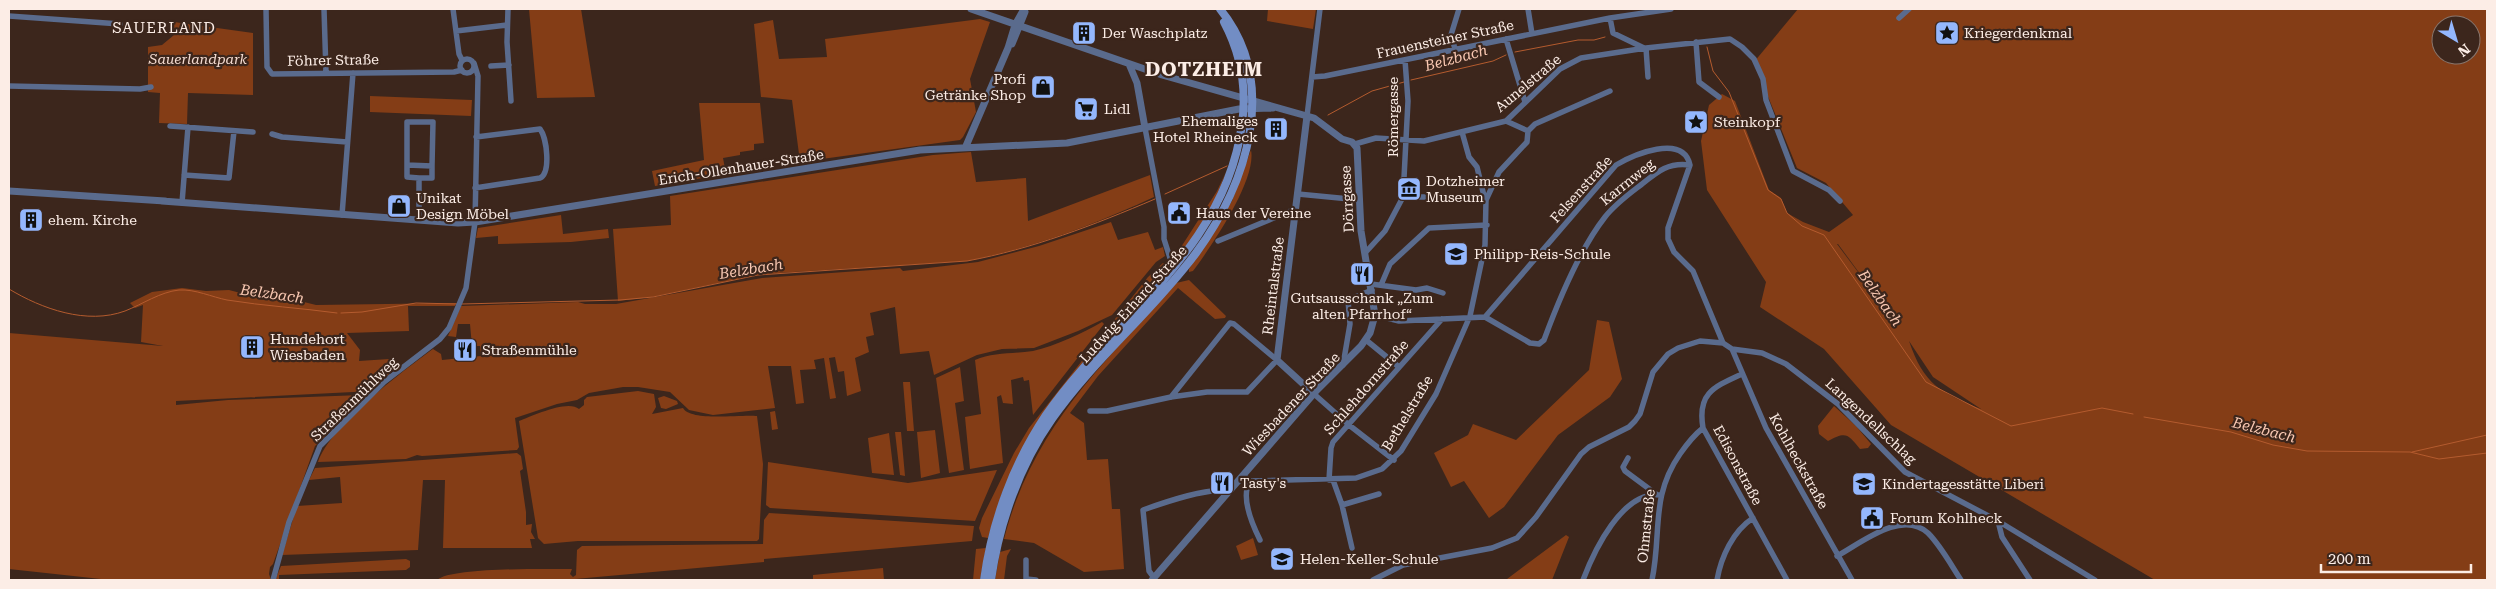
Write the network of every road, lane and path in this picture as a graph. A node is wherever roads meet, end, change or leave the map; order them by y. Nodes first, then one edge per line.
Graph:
1 (12, 9) edge
2 (266, 9) edge
3 (324, 9) edge
4 (453, 9) edge
5 (508, 9) edge
6 (971, 9) edge
7 (1025, 9) edge
8 (1219, 9) edge
9 (1320, 9) edge
10 (1459, 9) edge
11 (1528, 9) edge
12 (1671, 9) edge
13 (1909, 9) edge
14 (9, 15) edge
15 (1610, 18) junction
16 (1899, 18) dead end
17 (120, 24) dead end
18 (507, 25) junction
19 (1017, 26) junction
20 (456, 32) junction
21 (1532, 34) junction
22 (1506, 39) junction
23 (1696, 42) junction
24 (1645, 48) junction
25 (1455, 49) junction
26 (462, 60) junction
27 (1406, 60) junction
28 (474, 63) junction
29 (1129, 64) junction
30 (509, 65) junction
31 (490, 66) dead end
32 (462, 70) junction
33 (1150, 71) junction
34 (469, 72) junction
35 (326, 73) junction
36 (353, 73) junction
37 (1312, 77) junction
38 (1648, 77) dead end
39 (478, 82) junction
40 (1137, 83) junction
41 (9, 86) edge
42 (151, 87) dead end
43 (1610, 91) dead end
44 (1718, 97) dead end
45 (1244, 98) junction
46 (511, 101) dead end
47 (1525, 102) junction
48 (1253, 105) junction
49 (1244, 109) junction
50 (1230, 111) junction
51 (1143, 113) junction
52 (1308, 116) junction
53 (1243, 119) junction
54 (1506, 121) junction
55 (1161, 125) junction
56 (170, 126) dead end
57 (188, 127) junction
58 (1145, 128) junction
59 (234, 131) junction
60 (1528, 131) junction
61 (253, 132) dead end
62 (1462, 132) junction
63 (272, 134) dead end
64 (476, 137) junction
65 (1407, 141) junction
66 (347, 142) junction
67 (1355, 144) junction
68 (970, 146) junction
69 (407, 165) junction
70 (1690, 165) junction
71 (432, 166) junction
72 (184, 175) junction
73 (419, 178) junction
74 (475, 188) junction
75 (9, 191) edge
76 (1298, 194) junction
77 (1404, 197) junction
78 (1486, 197) junction
79 (1360, 200) junction
80 (1840, 201) dead end
81 (180, 203) junction
82 (1296, 211) junction
83 (342, 215) junction
84 (419, 220) junction
85 (475, 222) junction
86 (1487, 225) junction
87 (1218, 241) dead end
88 (1365, 253) junction
89 (1170, 258) dead end
90 (1184, 263) junction
91 (1173, 275) junction
92 (1381, 285) junction
93 (1371, 287) junction
94 (1443, 293) dead end
95 (1375, 315) junction
96 (1470, 316) junction
97 (1486, 317) junction
98 (1442, 319) junction
99 (1366, 340) junction
100 (1722, 343) junction
101 (1732, 349) junction
102 (1277, 360) junction
103 (1343, 366) junction
104 (1399, 367) junction
105 (1742, 374) junction
106 (1314, 394) junction
107 (1171, 397) junction
108 (1090, 411) dead end
109 (1349, 425) junction
110 (1704, 428) junction
111 (1628, 458) dead end
112 (1394, 460) junction
113 (1243, 474) junction
114 (1331, 480) junction
115 (1250, 481) junction
116 (1227, 493) junction
117 (1379, 494) dead end
118 (1658, 495) junction
119 (1342, 505) junction
120 (1753, 518) junction
121 (1998, 521) junction
122 (1260, 540) dead end
123 (1352, 548) dead end
124 (1837, 556) junction
125 (1026, 560) dead end
126 (1150, 579) edge
127 (273, 580) edge
128 (984, 580) edge
129 (991, 580) edge
130 (1036, 580) edge
131 (1373, 580) edge
132 (1583, 580) edge
133 (1652, 580) edge
134 (1717, 580) edge
135 (1787, 580) edge
136 (1852, 580) edge
137 (1961, 580) edge
138 (2030, 580) edge
139 (2095, 580) edge

1 - 14 street
2 - 35 street, Föhrer Straße
3 - 35 street
4 - 20 street
5 - 18 street
6 - 19 street
7 - 19 street
8 - 45 main road, Ludwig-Erhard-Straße
8 - 48 main road, Ludwig-Erhard-Straße
9 - 37 street
10 - 25 street
11 - 21 street
12 - 15 street, Frauensteiner Straße
13 - 16 street
14 - 17 street
15 - 21 street, Frauensteiner Straße
15 - 24 street
18 - 20 street
18 - 30 street
19 - 29 street
19 - 68 street
20 - 26 street
21 - 22 street, Frauensteiner Straße
22 - 25 street, Frauensteiner Straße
22 - 47 street
23 - 24 street, Aunelstraße
23 - 44 street
23 - 80 street, Aunelstraße
24 - 38 street
24 - 47 street, Aunelstraße
25 - 27 street, Frauensteiner Straße
26 - 28 street
26 - 32 street
27 - 37 street, Frauensteiner Straße
27 - 65 street, Römergasse
28 - 34 street
28 - 39 street
29 - 33 street
29 - 40 street
30 - 31 street
30 - 46 street
32 - 34 street, Föhrer Straße
32 - 36 street, Föhrer Straße
33 - 40 street
33 - 45 street
34 - 39 street
35 - 36 street, Föhrer Straße
36 - 66 street
37 - 52 street
39 - 64 street
40 - 51 street
41 - 42 street
43 - 60 street
45 - 48 street
45 - 49 main road, Ludwig-Erhard-Straße
47 - 54 street, Aunelstraße
48 - 49 street, Erich-Ollenhauer-Straße
48 - 52 street
48 - 90 main road, Ludwig-Erhard-Straße
49 - 50 street, Erich-Ollenhauer-Straße
49 - 53 main road, Ludwig-Erhard-Straße
50 - 53 street
50 - 55 street, Erich-Ollenhauer-Straße
51 - 55 street
51 - 58 street
52 - 67 street
52 - 76 street, Rheintalstraße
53 - 90 main road, Ludwig-Erhard-Straße
54 - 60 street
54 - 62 street, Aunelstraße
55 - 58 street, Erich-Ollenhauer-Straße
56 - 57 street
57 - 59 street
57 - 72 street
58 - 68 street, Erich-Ollenhauer-Straße
58 - 89 street
59 - 61 street
59 - 72 street
60 - 78 street
62 - 65 street, Aunelstraße
62 - 78 street
63 - 66 street
64 - 74 street
64 - 74 street
65 - 67 street, Aunelstraße
65 - 77 street, Römergasse
66 - 83 street
67 - 79 street, Dörrgasse
68 - 85 street, Erich-Ollenhauer-Straße
69 - 71 street
69 - 71 street
69 - 73 street
70 - 97 street, Felsenstraße
70 - 97 street, Karrnweg
70 - 100 street
71 - 73 street
72 - 81 street
73 - 84 street
74 - 85 street
75 - 81 street, Erich-Ollenhauer-Straße
76 - 79 street
76 - 82 street, Rheintalstraße
77 - 78 street
77 - 88 street, Römergasse
78 - 86 street, Bethelstraße
79 - 88 street, Dörrgasse
81 - 83 street, Erich-Ollenhauer-Straße
82 - 87 street
82 - 102 street, Rheintalstraße
83 - 84 street, Erich-Ollenhauer-Straße
84 - 85 street, Erich-Ollenhauer-Straße
85 - 127 street, Straßenmühlweg
86 - 92 street
86 - 96 street, Bethelstraße
88 - 93 street, Wiesbadener Straße
90 - 91 main road, Ludwig-Erhard-Straße
91 - 128 main road, Ludwig-Erhard-Straße
91 - 129 main road, Ludwig-Erhard-Straße
92 - 93 street
92 - 94 street
93 - 95 street, Wiesbadener Straße
93 - 103 street
95 - 98 street
95 - 99 street, Wiesbadener Straße
96 - 97 street
96 - 98 street
96 - 112 street, Bethelstraße
98 - 104 street, Schlehdornstraße
99 - 103 street, Wiesbadener Straße
99 - 104 street
100 - 101 street
100 - 131 street
101 - 105 street, Kohlheckstraße
101 - 121 street, Langendellschlag
102 - 106 street
102 - 107 street
102 - 107 street
103 - 106 street, Wiesbadener Straße
104 - 109 street, Schlehdornstraße
105 - 110 street, Edisonstraße
105 - 124 street, Kohlheckstraße
106 - 109 street
106 - 113 street, Wiesbadener Straße
107 - 108 street
109 - 112 street
109 - 114 street, Schlehdornstraße
110 - 118 street, Ohmstraße
110 - 120 street, Edisonstraße
111 - 118 street
112 - 114 street, Bethelstraße
113 - 115 street
113 - 116 street, Wiesbadener Straße
114 - 115 street, Bethelstraße
114 - 119 street
115 - 122 street
116 - 126 street, Wiesbadener Straße
116 - 126 street
117 - 119 street
118 - 132 street
118 - 133 street, Ohmstraße
119 - 123 street
120 - 134 street
120 - 135 street, Edisonstraße
121 - 138 street
121 - 139 street, Langendellschlag
124 - 136 street, Kohlheckstraße
124 - 137 street
125 - 130 street

